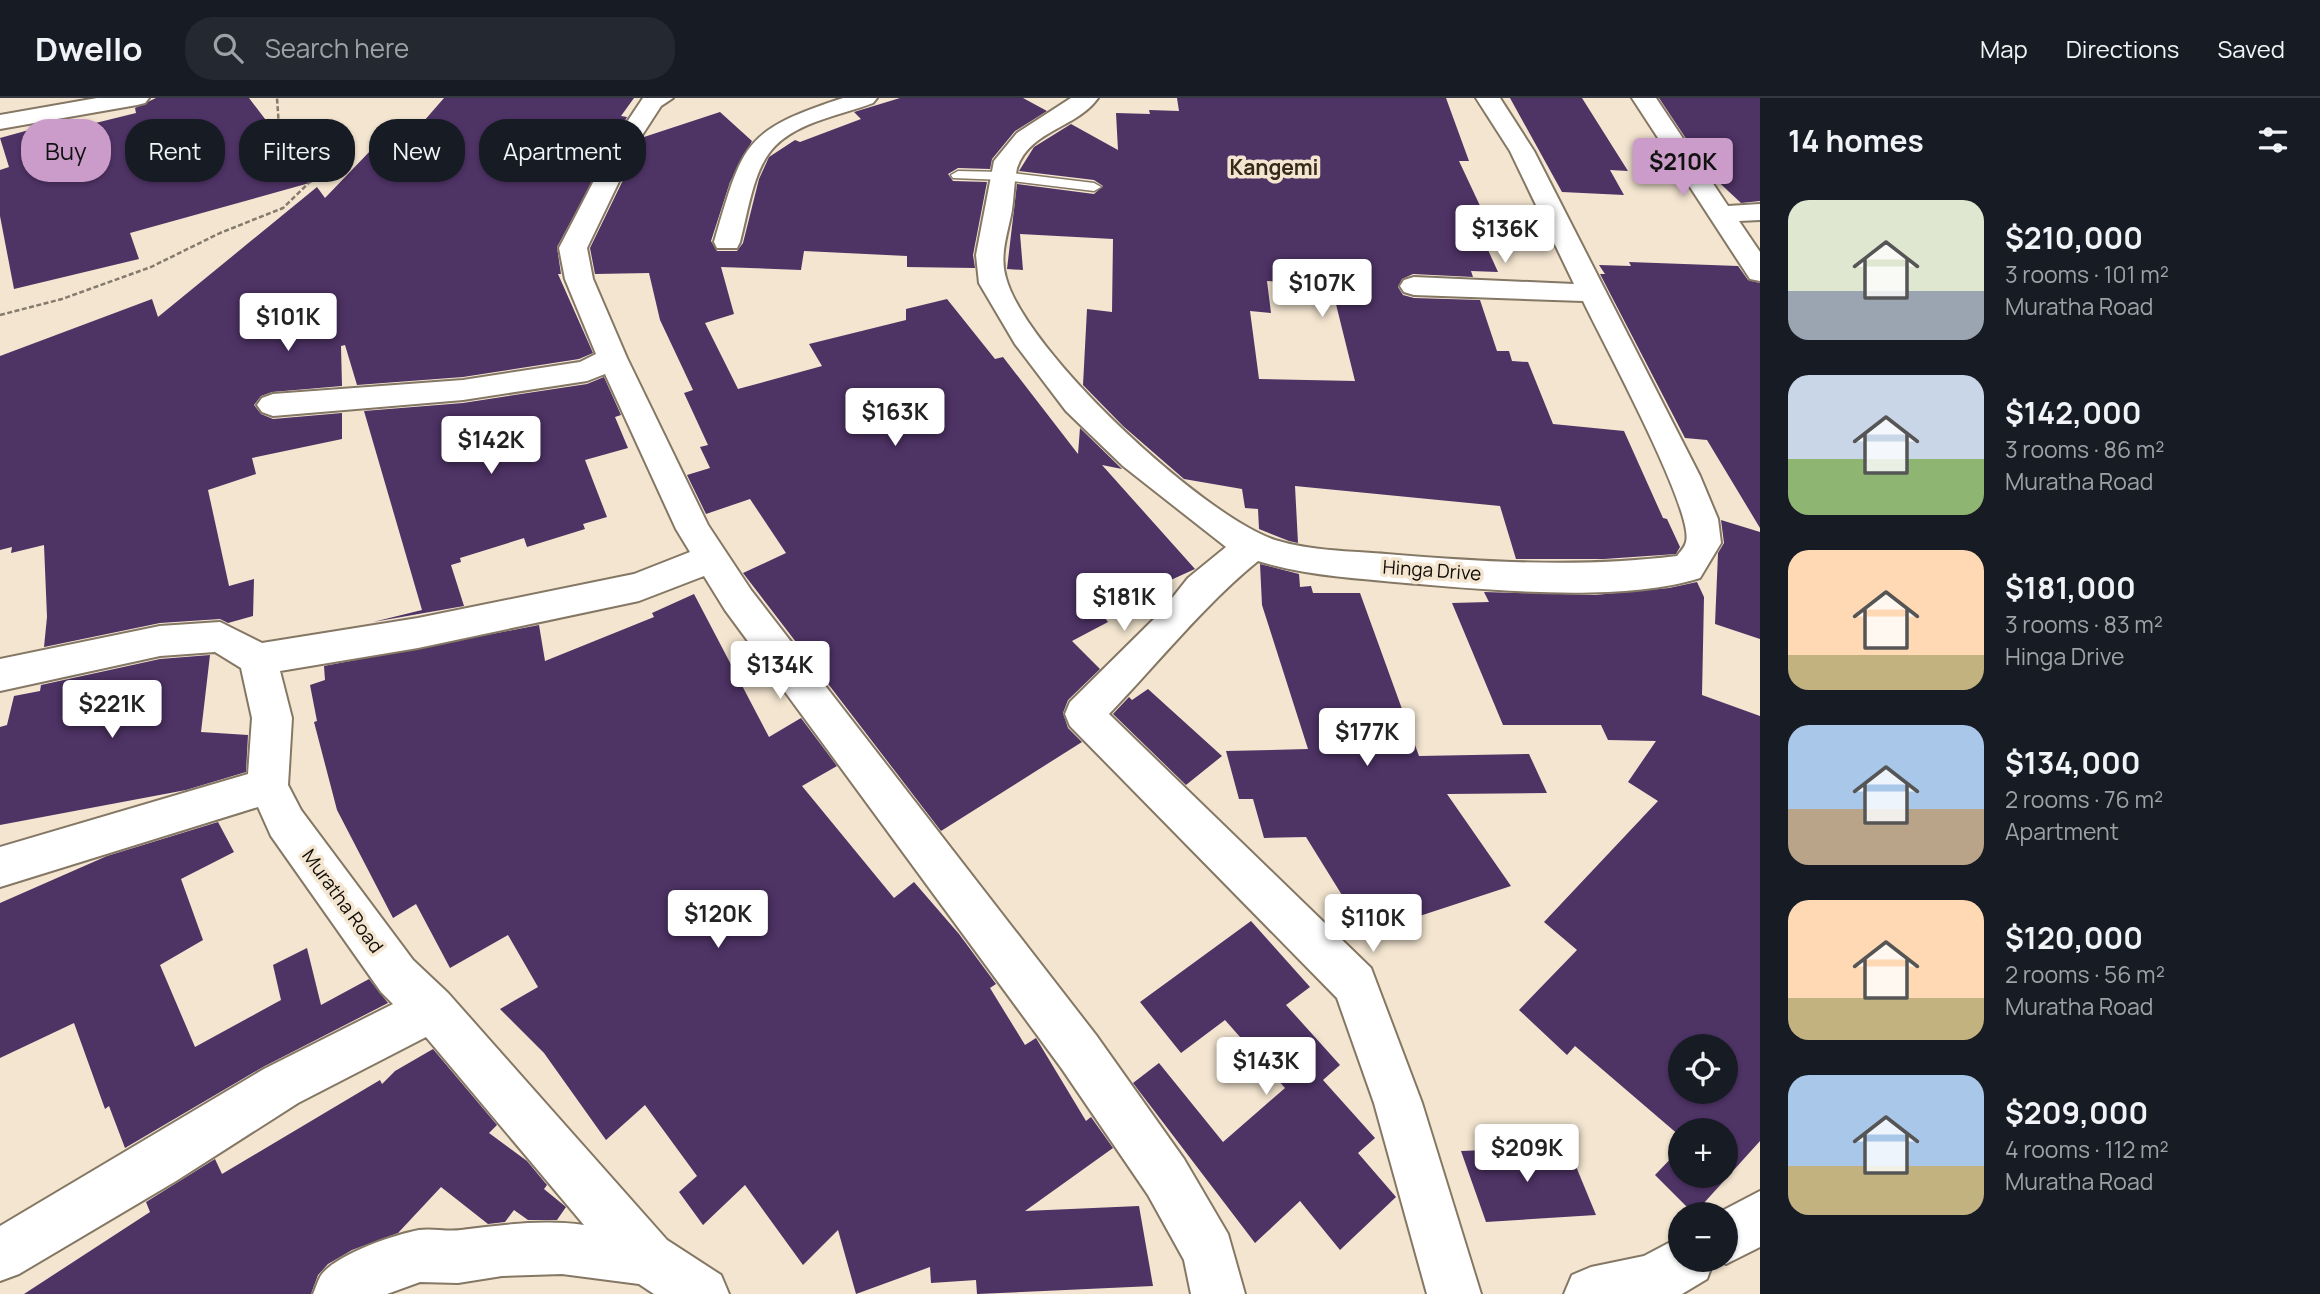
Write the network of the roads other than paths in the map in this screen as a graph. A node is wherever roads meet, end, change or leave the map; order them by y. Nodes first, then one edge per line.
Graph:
1 (138, 98) edge
2 (661, 98) edge
3 (865, 98) edge
4 (1086, 98) edge
5 (1488, 98) edge
6 (1644, 98) edge
7 (0, 122) edge
8 (958, 175) dead end
9 (1004, 176) junction
10 (1094, 187) dead end
11 (1760, 212) edge
12 (1722, 214) junction
13 (727, 242) dead end
14 (1760, 273) edge
15 (1414, 286) dead end
16 (1593, 293) junction
17 (612, 358) junction
18 (273, 405) dead end
19 (1253, 545) junction
20 (712, 558) junction
21 (258, 659) junction
22 (0, 675) edge
23 (268, 786) junction
24 (0, 867) edge
25 (432, 1009) junction
26 (1760, 1217) edge
27 (1738, 1231) edge
28 (0, 1255) edge
29 (648, 1259) junction
30 (1668, 1272) edge
31 (340, 1294) edge
32 (702, 1294) edge
33 (1218, 1294) edge
34 (1454, 1294) edge
35 (1591, 1294) edge

1 - 7 street
2 - 17 street
3 - 13 street
4 - 9 street, Hinga Drive
5 - 16 street, Hinga Drive
6 - 12 street
8 - 9 lane
9 - 10 lane
9 - 19 street, Hinga Drive
11 - 12 street
12 - 14 street
15 - 16 street
16 - 19 street, Hinga Drive
17 - 18 street
17 - 20 street
19 - 34 street
20 - 21 street
20 - 33 street
21 - 22 street
21 - 23 street, Muratha Road
23 - 24 street
23 - 25 street, Muratha Road
25 - 28 street
25 - 29 street, Muratha Road
26 - 27 street
29 - 31 street
29 - 32 street, Muratha Road
30 - 35 street

